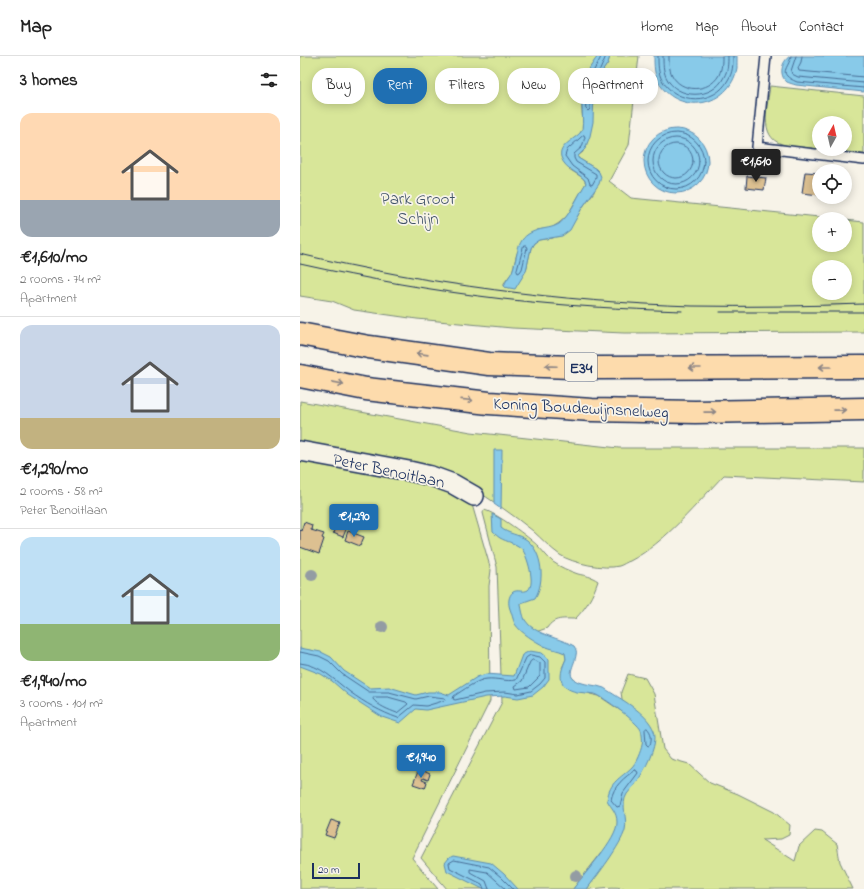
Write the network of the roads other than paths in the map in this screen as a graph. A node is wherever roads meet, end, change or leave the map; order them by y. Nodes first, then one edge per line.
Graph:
1 (766, 56) edge
2 (864, 160) edge
3 (300, 334) edge
4 (864, 367) edge
5 (300, 376) edge
6 (864, 409) edge
7 (300, 451) edge
8 (474, 496) dead end

1 - 2 lane
4 -> 3 highway, E34
5 -> 6 highway, Koning Boudewijnsnelweg
7 - 8 street, Peter Benoitlaan

